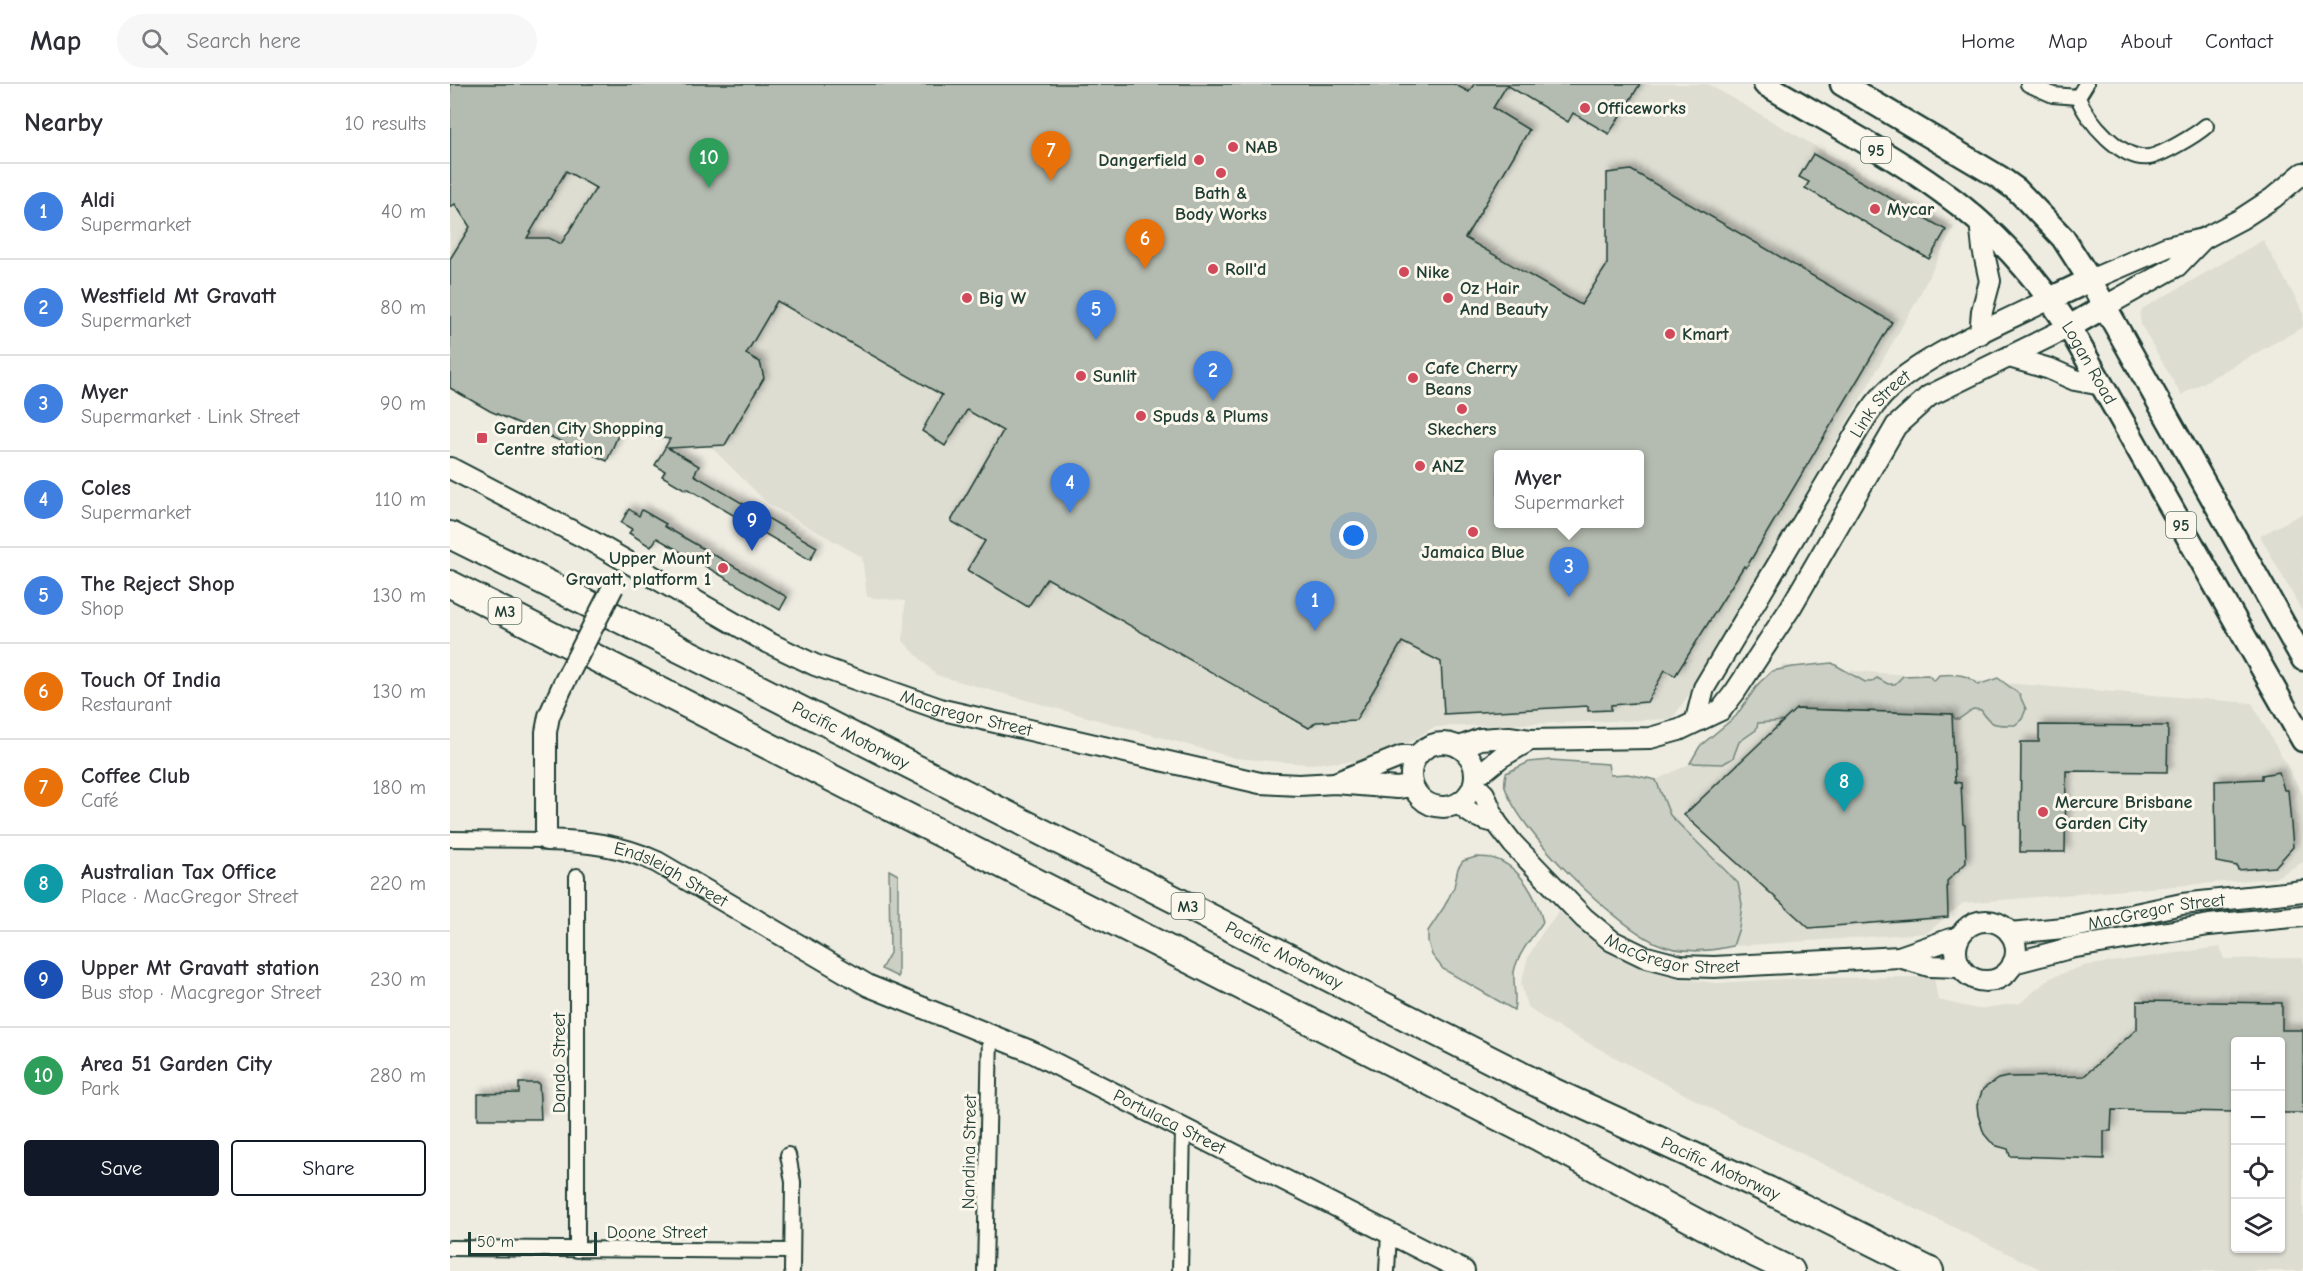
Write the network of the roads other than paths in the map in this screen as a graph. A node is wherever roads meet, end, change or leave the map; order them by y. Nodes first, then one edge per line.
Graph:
1 (1765, 84) edge
2 (1842, 84) edge
3 (2028, 84) edge
4 (2086, 84) edge
5 (2078, 97) junction
6 (2206, 126) dead end
7 (2303, 173) edge
8 (1980, 221) junction
9 (2204, 239) junction
10 (2090, 280) junction
11 (2050, 298) junction
12 (2104, 307) junction
13 (2069, 327) junction
14 (1980, 334) junction
15 (2010, 357) junction
16 (2102, 385) junction
17 (450, 468) edge
18 (450, 535) edge
19 (626, 560) junction
20 (450, 584) edge
21 (2303, 659) edge
22 (1696, 720) junction
23 (1530, 740) junction
24 (2303, 740) edge
25 (1460, 747) junction
26 (1416, 756) junction
27 (1475, 778) junction
28 (1335, 783) junction
29 (1412, 786) junction
30 (1459, 803) junction
31 (1496, 822) junction
32 (450, 839) edge
33 (546, 840) junction
34 (577, 876) dead end
35 (2303, 891) edge
36 (2303, 916) edge
37 (2010, 933) junction
38 (1958, 939) junction
39 (1899, 957) junction
40 (2013, 963) junction
41 (1961, 967) junction
42 (869, 986) joint
43 (990, 1034) junction
44 (1183, 1130) junction
45 (788, 1155) dead end
46 (1389, 1233) junction
47 (450, 1248) edge
48 (577, 1250) junction
49 (792, 1251) junction
50 (792, 1271) edge
51 (985, 1271) edge
52 (1179, 1271) edge
53 (1387, 1271) edge
54 (1464, 1271) edge
55 (1791, 1271) edge
56 (1930, 1271) edge

1 - 8 main road, Logan Road / 95
2 - 10 main road, 95
3 - 5 street
4 - 5 street
5 - 6 street
7 - 9 street, Link Street
8 - 11 main road, Logan Road / 95
8 - 14 street
9 - 10 street, Link Street
9 - 12 street, Link Street
10 - 11 main road, Link Street
10 - 12 main road, 95
11 - 13 main road, Logan Road / 95
11 - 14 street, Link Street
12 - 13 main road, Link Street
12 - 21 main road, 95
13 - 15 street, Link Street
13 - 16 main road, Logan Road / 95
14 - 22 street, Link Street
15 - 16 street
15 - 22 street, Link Street
16 - 24 main road, Logan Road / 95
17 - 19 street, Macgregor Street
18 - 56 highway, Pacific Motorway / M3
19 - 28 street, Macgregor Street
19 - 33 street, bridge
20 - 55 highway, M3
22 - 23 street, Link Street
23 - 25 street, Link Street
23 - 27 street, Link Street
25 - 26 street
25 - 27 street
26 - 28 street, Macgregor Street
26 - 29 street
27 - 30 street
27 - 31 street, MacGregor Street
28 - 29 street, Macgregor Street
29 - 30 street
30 - 31 street
31 - 39 street, MacGregor Street
32 - 33 street, Endsleigh Street
33 - 42 street, Endsleigh Street
34 - 48 street, Dando Street
35 - 37 street, MacGregor Street
36 - 40 street, MacGregor Street
37 - 38 street
37 - 40 street
38 - 39 street, MacGregor Street
38 - 41 street
39 - 41 street, MacGregor Street
40 - 41 street
42 - 43 street, Portulaca Street
43 - 44 street, Portulaca Street
43 - 51 street, Nandina Street
44 - 46 street, Portulaca Street
44 - 52 street
45 - 49 street
46 - 53 street
46 - 54 street, Portulaca Street
47 - 48 street, Doone Street
48 - 49 street, Doone Street
49 - 50 street

